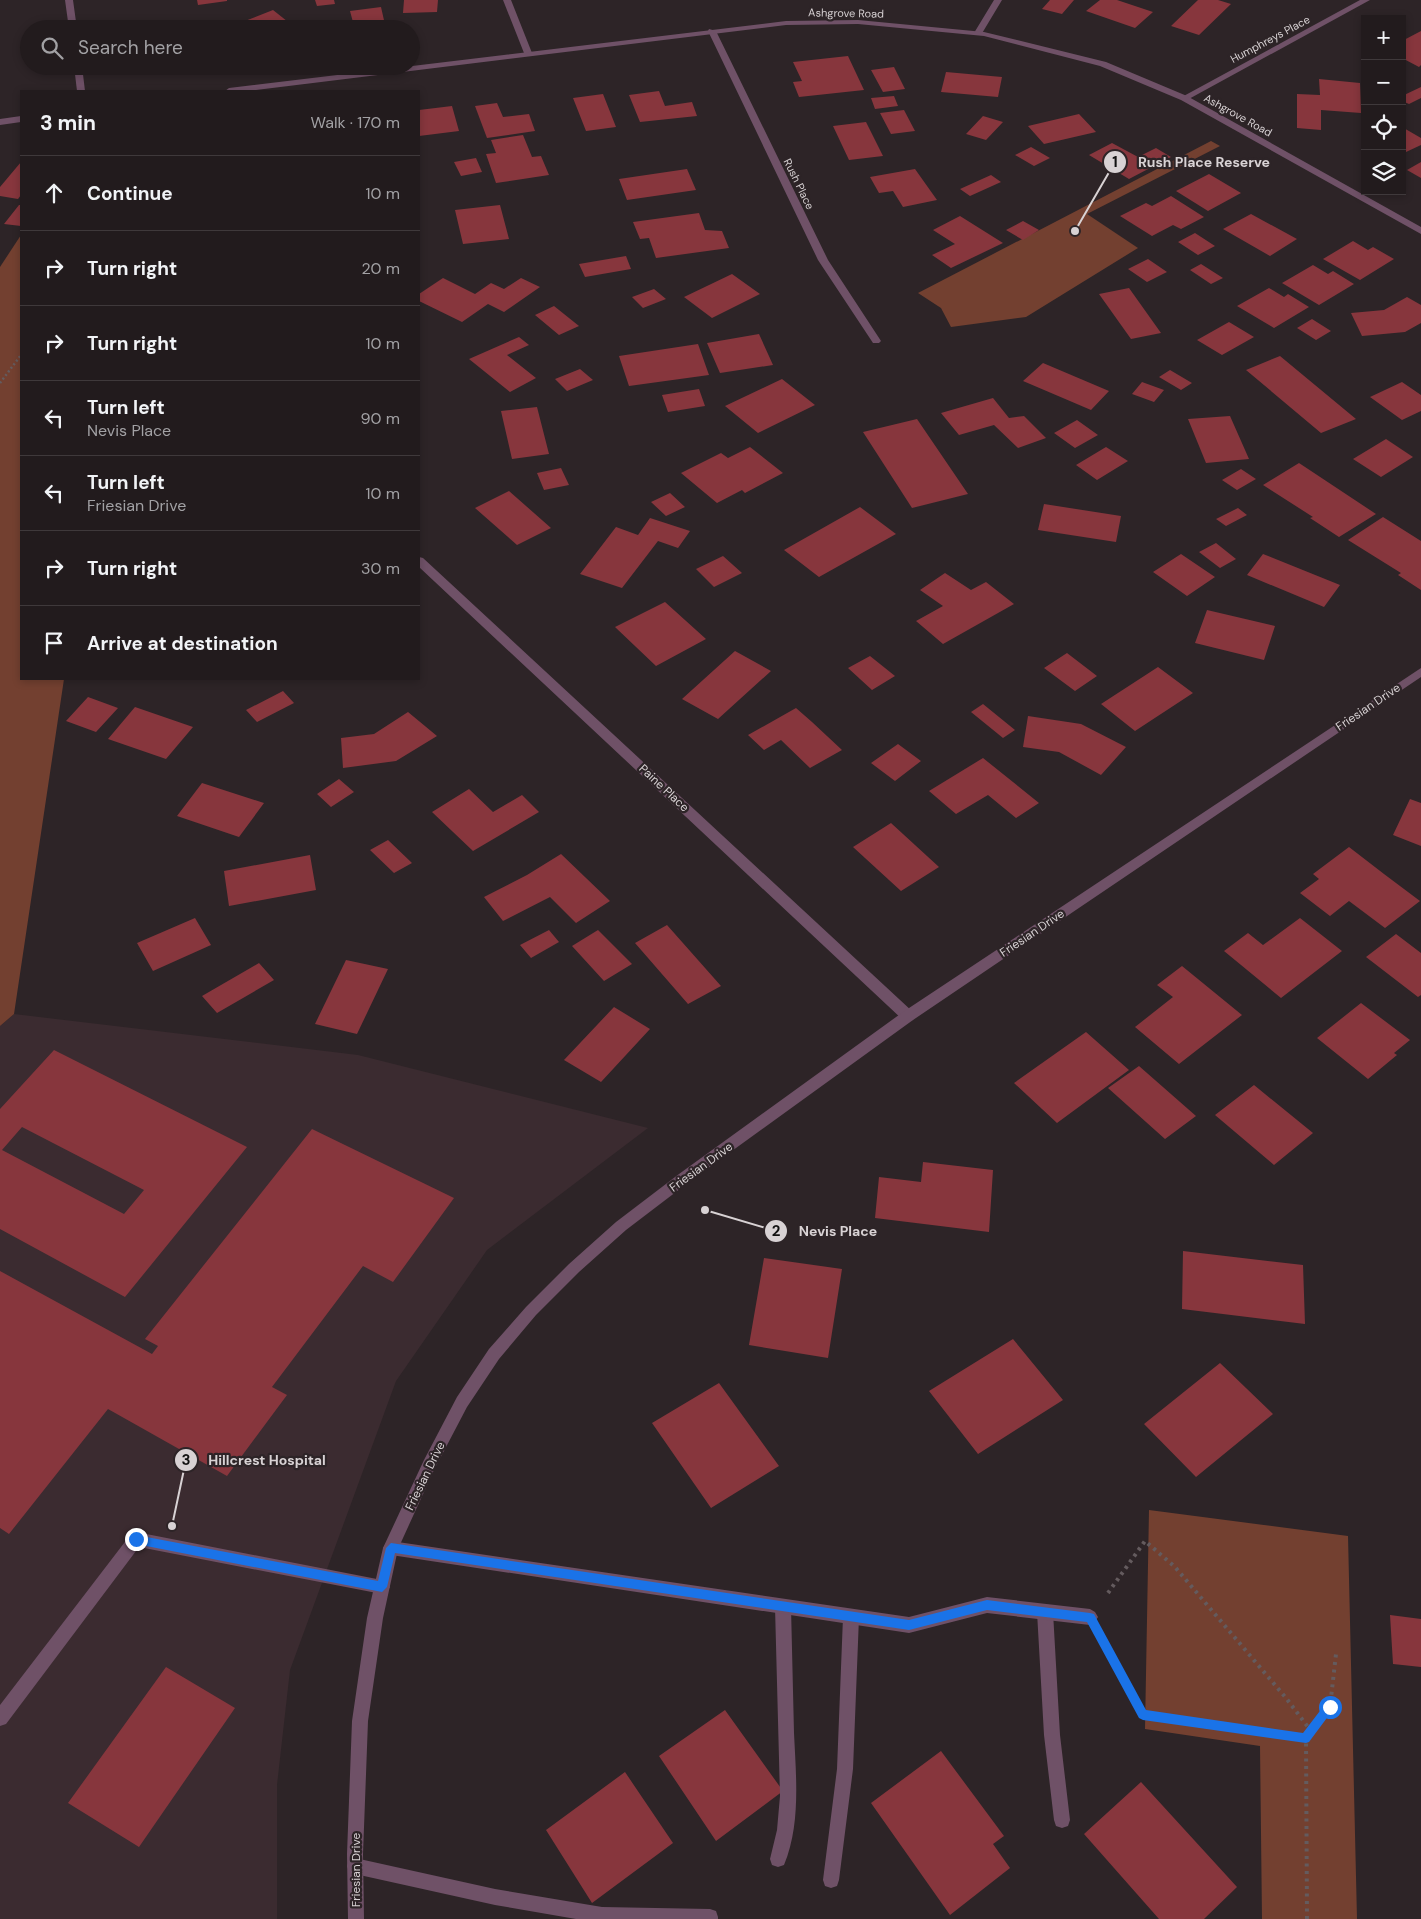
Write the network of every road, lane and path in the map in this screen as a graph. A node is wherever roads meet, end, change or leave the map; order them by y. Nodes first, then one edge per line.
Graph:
1 (69, 0) edge
2 (507, 0) edge
3 (998, 0) edge
4 (1366, 0) edge
5 (72, 20) edge
6 (712, 31) junction
7 (978, 33) junction
8 (528, 53) junction
9 (420, 67) edge
10 (79, 75) edge
11 (355, 75) edge
12 (81, 90) edge
13 (237, 90) edge
14 (1184, 98) junction
15 (20, 119) edge
16 (0, 122) edge
17 (1421, 232) edge
18 (876, 341) dead end
19 (20, 356) edge
20 (0, 383) edge
21 (420, 562) edge
22 (1421, 672) edge
23 (908, 1016) junction
24 (391, 1548) junction
25 (382, 1587) junction
26 (783, 1607) junction
27 (1045, 1612) junction
28 (851, 1617) junction
29 (1090, 1618) junction
30 (1336, 1654) dead end
31 (0, 1718) edge
32 (1311, 1731) junction
33 (1306, 1738) junction
34 (1062, 1820) dead end
35 (778, 1859) dead end
36 (355, 1866) junction
37 (832, 1880) dead end
38 (710, 1917) dead end
39 (356, 1919) edge
40 (1307, 1919) edge

1 - 5 street
2 - 8 street
3 - 7 street
4 - 14 street, Humphreys Place
6 - 7 street, Ashgrove Road
6 - 8 street, Ashgrove Road
6 - 18 street, Rush Place
7 - 14 street, Ashgrove Road
8 - 9 street, Ashgrove Road
10 - 12 street
11 - 13 street, Ashgrove Road
14 - 17 street, Ashgrove Road
15 - 16 street
19 - 20 path
21 - 23 street, Paine Place
22 - 23 street, Friesian Drive
23 - 24 street, Friesian Drive
24 - 25 street, Friesian Drive
24 - 26 street
25 - 31 street
25 - 36 street, Friesian Drive
26 - 28 street
26 - 35 street
27 - 28 street
27 - 29 street
27 - 34 street
28 - 37 street
29 - 32 path
29 - 33 path
30 - 32 path
32 - 33 path
33 - 40 path
36 - 38 street
36 - 39 street, Friesian Drive

